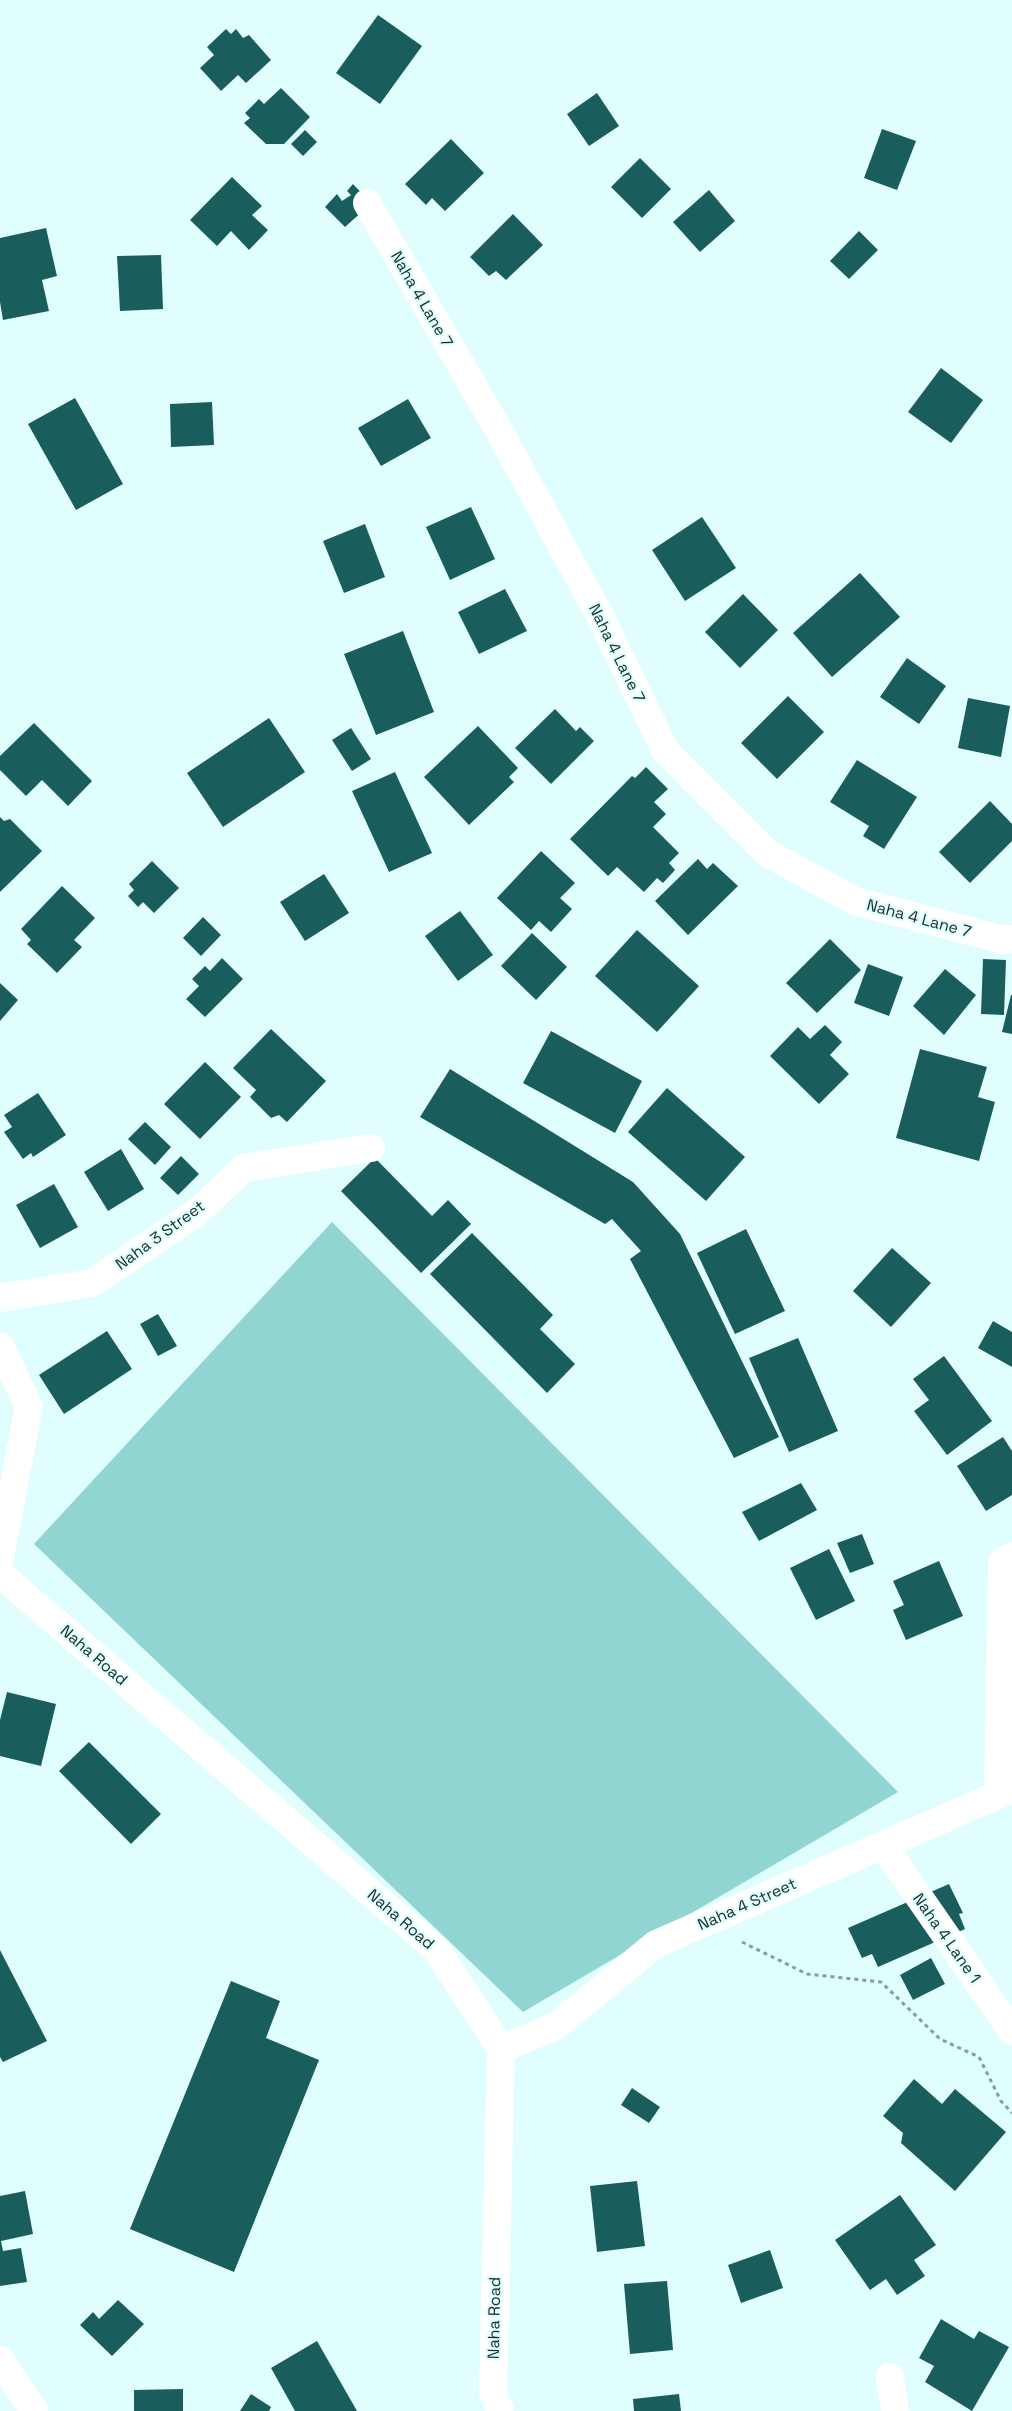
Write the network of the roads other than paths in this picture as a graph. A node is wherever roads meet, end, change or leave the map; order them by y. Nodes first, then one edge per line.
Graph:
1 (367, 203) dead end
2 (1012, 939) edge
3 (371, 1148) dead end
4 (0, 1298) edge
5 (0, 1346) edge
6 (5, 1502) edge
7 (1012, 1556) edge
8 (0, 1557) edge
9 (0, 1574) edge
10 (1005, 1791) edge
11 (883, 1845) junction
12 (1012, 2031) edge
13 (501, 2049) junction
14 (0, 2360) edge
15 (890, 2377) dead end
16 (34, 2411) edge
17 (500, 2411) edge
18 (894, 2411) edge

1 - 2 street, Naha 4 Lane 7
3 - 4 street, Naha 3 Street
5 - 6 street
6 - 8 street
7 - 10 street
9 - 13 street, Naha Road
10 - 11 street, Naha 4 Street
11 - 12 street, Naha 4 Lane 1
11 - 13 street, Naha 4 Street
13 - 17 street, Naha Road
14 - 16 street
15 - 18 street

